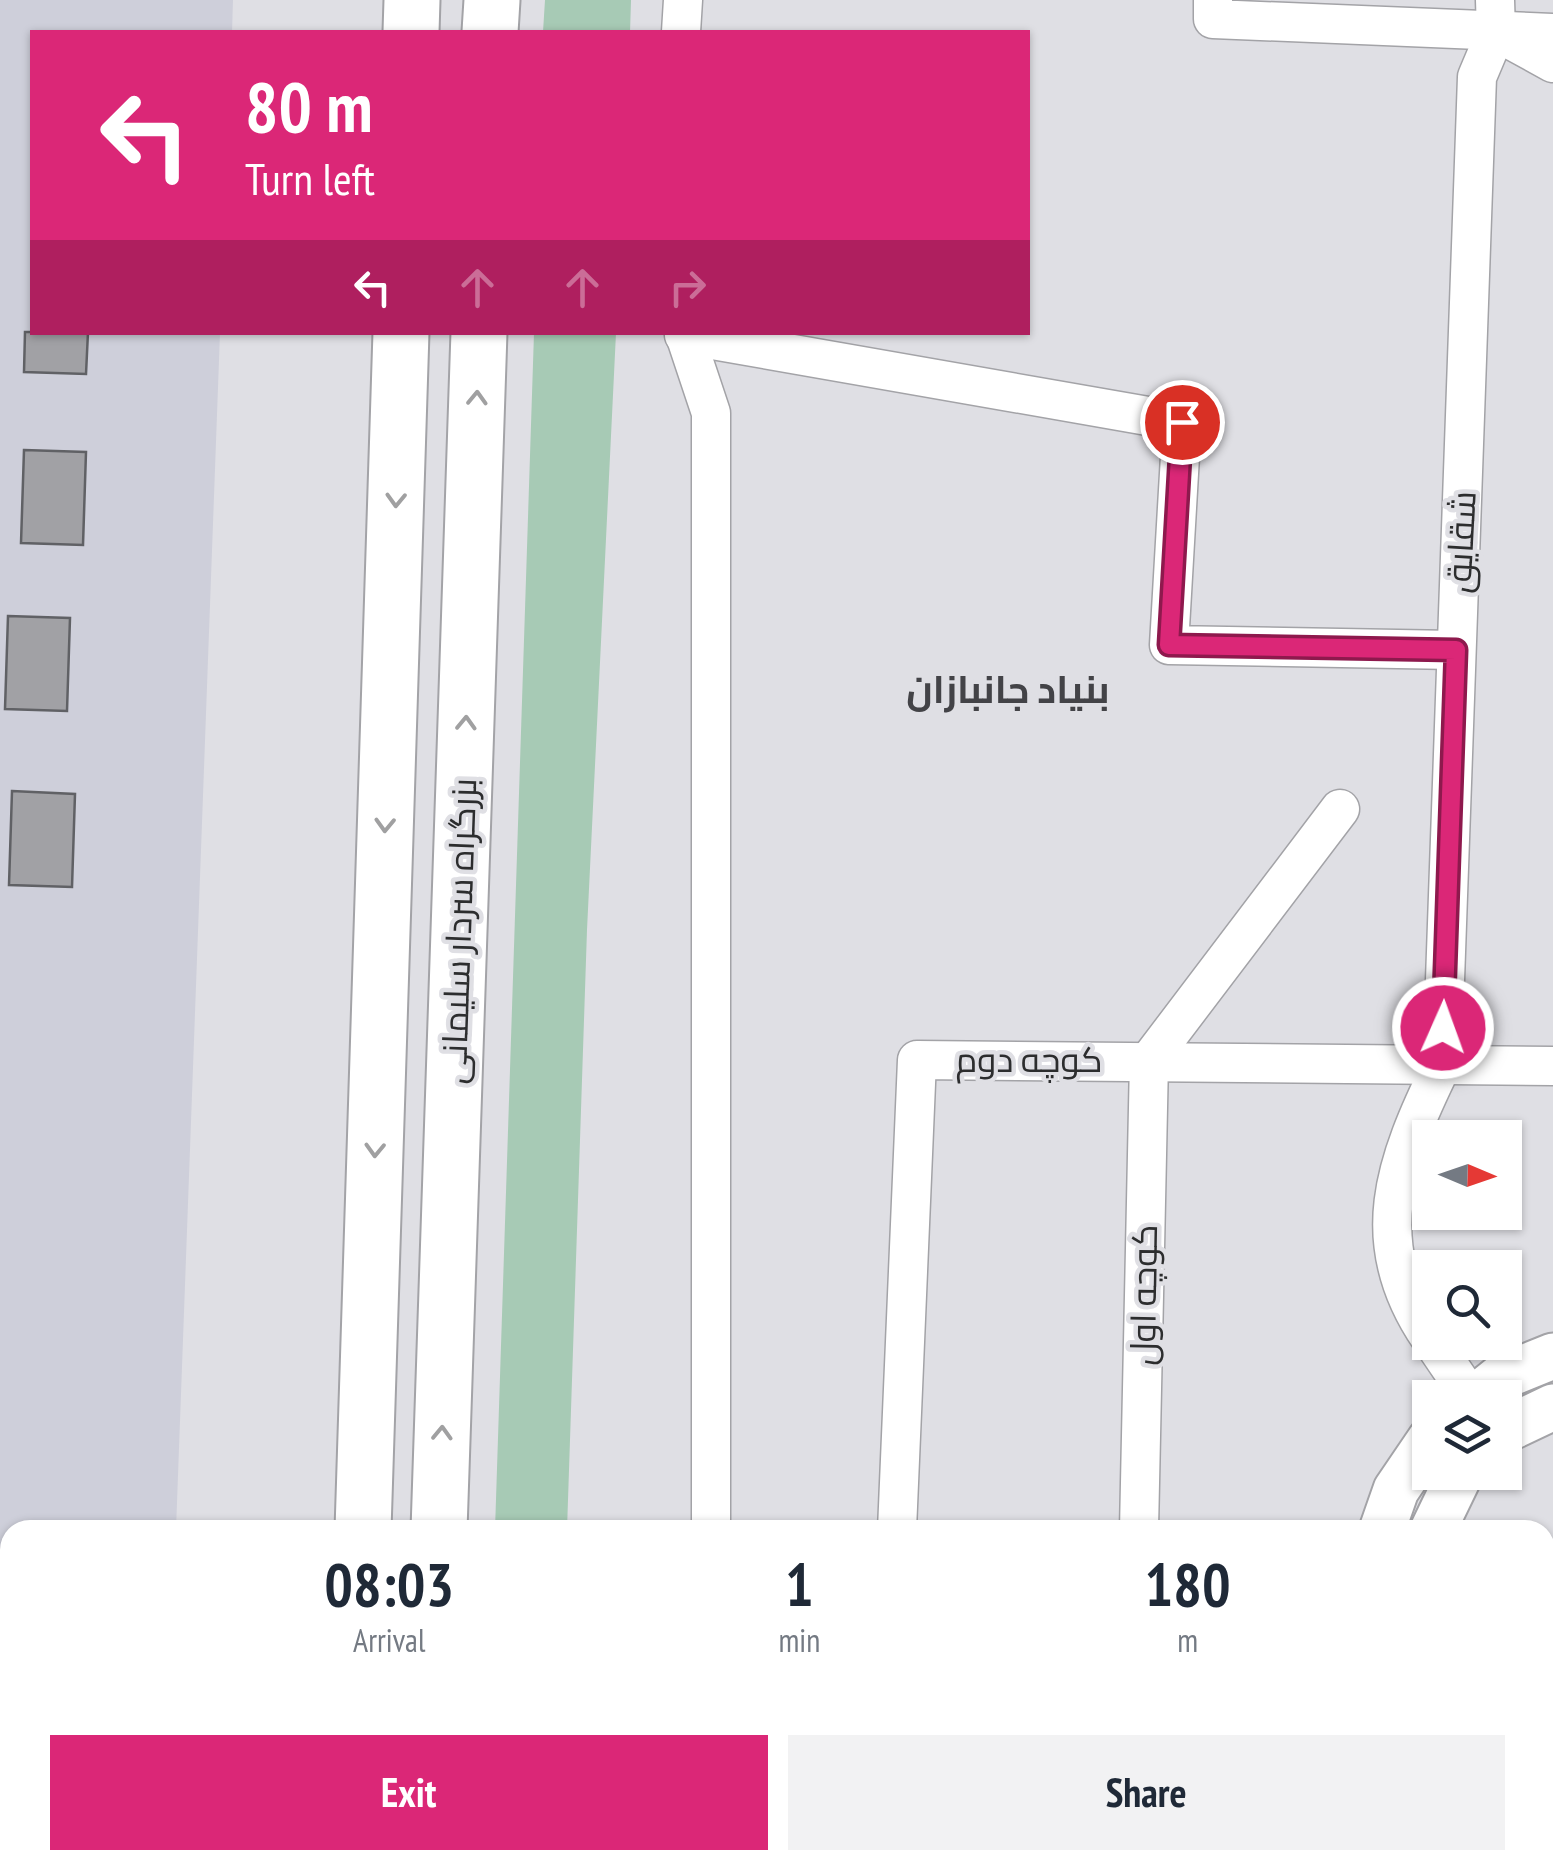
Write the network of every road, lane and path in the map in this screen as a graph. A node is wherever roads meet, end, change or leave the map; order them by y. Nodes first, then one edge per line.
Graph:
1 (412, 0) edge
2 (492, 0) edge
3 (683, 0) edge
4 (1213, 0) edge
5 (1496, 16) edge
6 (411, 30) edge
7 (490, 30) edge
8 (681, 30) edge
9 (1553, 33) edge
10 (1553, 63) edge
11 (401, 335) edge
12 (479, 335) edge
13 (684, 335) edge
14 (690, 335) edge
15 (1456, 650) junction
16 (1340, 809) dead end
17 (1149, 1061) junction
18 (1442, 1066) junction
19 (1553, 1066) edge
20 (1412, 1304) edge
21 (1553, 1356) edge
22 (1496, 1380) edge
23 (1553, 1406) edge
24 (1522, 1422) edge
25 (1412, 1466) edge
26 (1453, 1490) edge
27 (362, 1520) edge
28 (439, 1520) edge
29 (711, 1520) edge
30 (897, 1520) edge
31 (1139, 1520) edge
32 (1386, 1520) edge
33 (1439, 1520) edge

1 - 6 highway
2 - 7 highway
3 - 8 street
4 - 5 street
5 - 9 street
5 - 10 street
5 - 15 street, شقایق
11 -> 27 highway
28 -> 12 highway, بزرگراه سردار سلیمانی
13 - 29 street
14 - 15 street
15 - 18 street, شقایق
16 - 17 street
17 - 18 street, کوچه دوم
17 - 30 street, کوچه دوم
17 - 31 street, کوچه اول
18 - 19 street, کوچه دوم
18 - 20 street, شقایق
21 - 22 street
23 - 24 street
25 - 32 street
26 - 33 street

